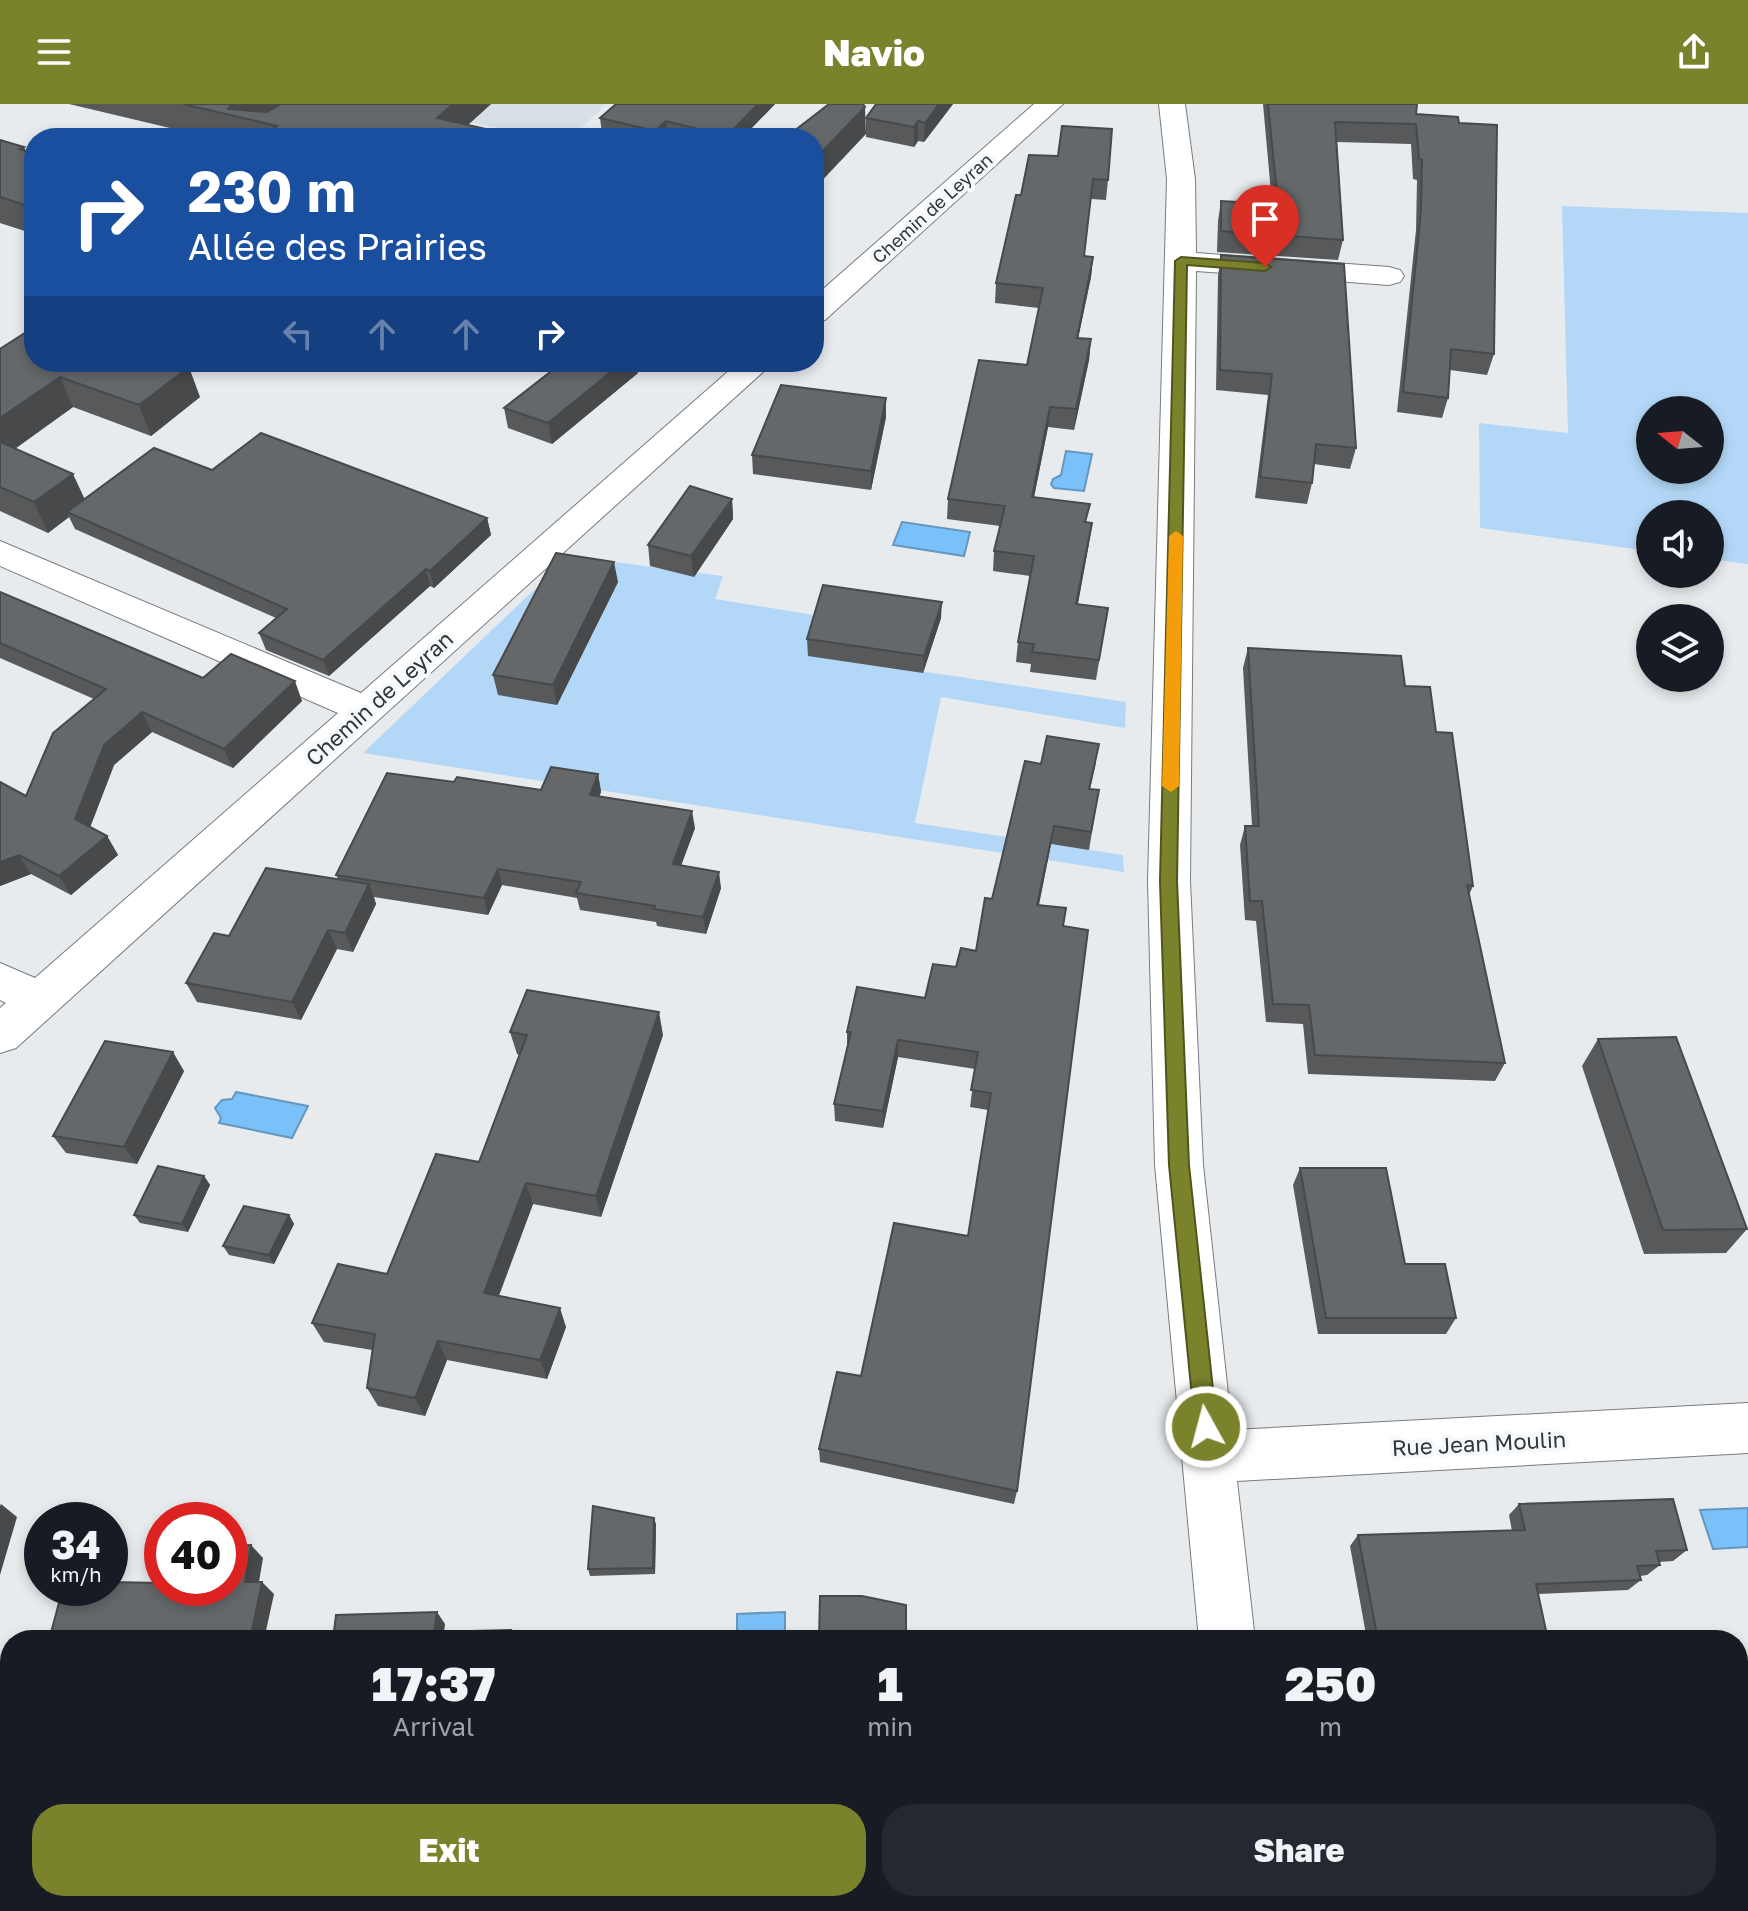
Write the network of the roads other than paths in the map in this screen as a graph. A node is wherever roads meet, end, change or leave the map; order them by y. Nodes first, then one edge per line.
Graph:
1 (1050, 104) edge
2 (1172, 104) edge
3 (1181, 261) junction
4 (1389, 276) dead end
5 (824, 304) edge
6 (747, 372) edge
7 (0, 552) edge
8 (366, 710) junction
9 (0, 980) edge
10 (38, 1000) junction
11 (0, 1035) edge
12 (1748, 1428) edge
13 (1209, 1457) junction
14 (1226, 1630) edge

1 - 5 street, Chemin de Leyran
2 - 3 street
3 - 4 street
3 - 13 street
6 - 8 street, Chemin de Leyran
7 - 8 street
8 - 10 street, Chemin de Leyran
9 - 10 street
10 - 11 street, Chemin de Leyran
12 - 13 street, Rue Jean Moulin
13 - 14 street

